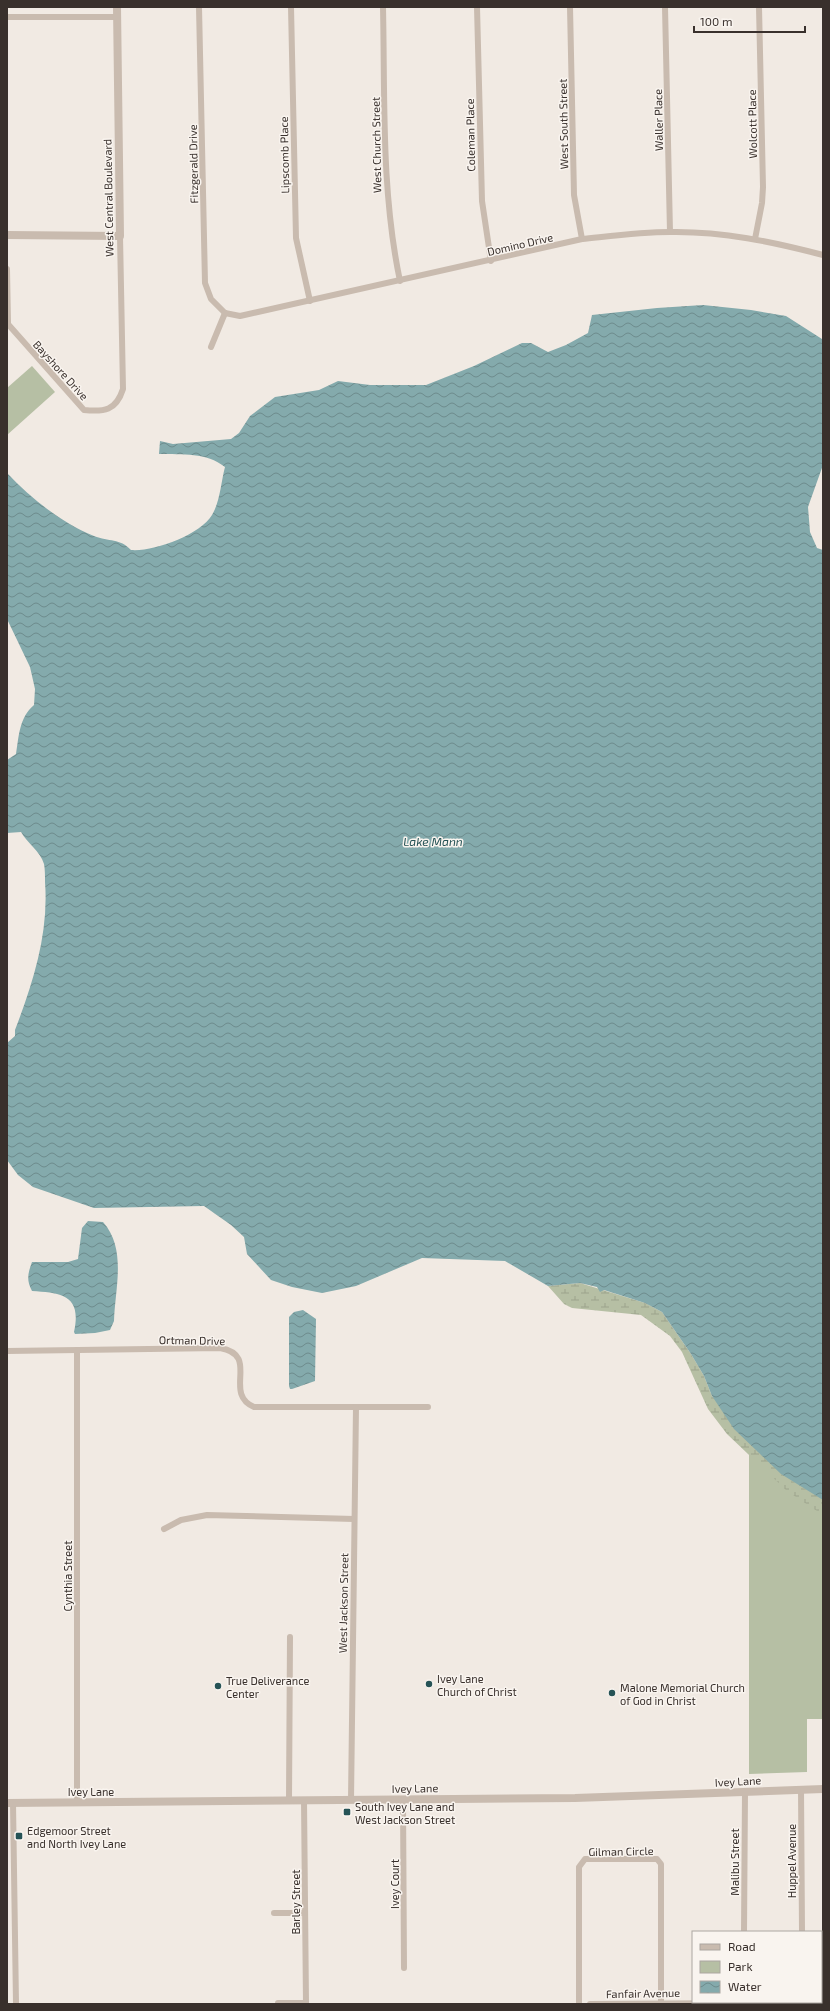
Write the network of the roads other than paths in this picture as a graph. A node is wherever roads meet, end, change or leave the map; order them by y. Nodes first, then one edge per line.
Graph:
1 (117, 7) edge
2 (199, 7) edge
3 (291, 7) edge
4 (384, 7) edge
5 (477, 7) edge
6 (570, 7) edge
7 (665, 7) edge
8 (759, 7) edge
9 (7, 17) edge
10 (117, 17) junction
11 (670, 232) junction
12 (7, 235) edge
13 (120, 236) junction
14 (582, 239) junction
15 (755, 239) junction
16 (823, 256) edge
17 (491, 261) junction
18 (7, 269) edge
19 (400, 281) junction
20 (310, 302) junction
21 (225, 313) junction
22 (8, 323) edge
23 (211, 347) dead end
24 (123, 389) joint
25 (77, 1350) junction
26 (7, 1351) edge
27 (356, 1407) junction
28 (428, 1407) dead end
29 (354, 1519) junction
30 (164, 1529) dead end
31 (290, 1637) dead end
32 (801, 1789) junction
33 (823, 1789) edge
34 (745, 1792) junction
35 (403, 1799) junction
36 (289, 1800) junction
37 (304, 1800) junction
38 (351, 1800) junction
39 (77, 1802) junction
40 (10, 1803) edge
41 (274, 1913) dead end
42 (305, 1913) junction
43 (744, 1931) edge
44 (802, 1931) edge
45 (404, 1968) dead end
46 (278, 2003) edge
47 (661, 2003) edge
48 (744, 2003) edge
49 (16, 2004) edge
50 (306, 2004) edge
51 (579, 2004) edge
52 (590, 2004) edge

1 - 10 street, West Central Boulevard
2 - 21 street, Fitzgerald Drive
3 - 20 street, Lipscomb Place
4 - 19 street, West Church Street
5 - 17 street, Coleman Place
6 - 14 street, West South Street
7 - 11 street, Waller Place
8 - 15 street, Wolcott Place
9 - 10 street
10 - 13 street, West Central Boulevard
11 - 14 street, Domino Drive
11 - 15 street, Domino Drive
12 - 13 street
13 - 24 street, West Central Boulevard
14 - 17 street, Domino Drive
15 - 16 street, Domino Drive
17 - 19 street, Domino Drive
18 - 22 street
19 - 20 street, Domino Drive
20 - 21 street, Domino Drive
21 - 23 street
22 - 24 street, Bayshore Drive
25 - 26 street, Ortman Drive
25 - 27 street, Ortman Drive
25 - 39 street, Cynthia Street
27 - 28 street, Ortman Drive
27 - 29 street, West Jackson Street
29 - 30 street
29 - 38 street, West Jackson Street
31 - 36 street
32 - 33 street, Ivey Lane
32 - 34 street, Ivey Lane
32 - 44 street, Huppel Avenue
34 - 35 street, Ivey Lane
34 - 43 street, Malibu Street
35 - 38 street, Ivey Lane
35 - 45 street, Ivey Court
36 - 37 street, Ivey Lane
36 - 39 street, Ivey Lane
37 - 38 street, Ivey Lane
37 - 42 street, Barley Street
39 - 40 street, Ivey Lane
40 - 49 street
41 - 42 street
42 - 50 street, Barley Street
46 - 50 street
47 - 48 street, Fanfair Avenue
47 - 51 street, Gilman Circle
47 - 52 street, Fanfair Avenue

